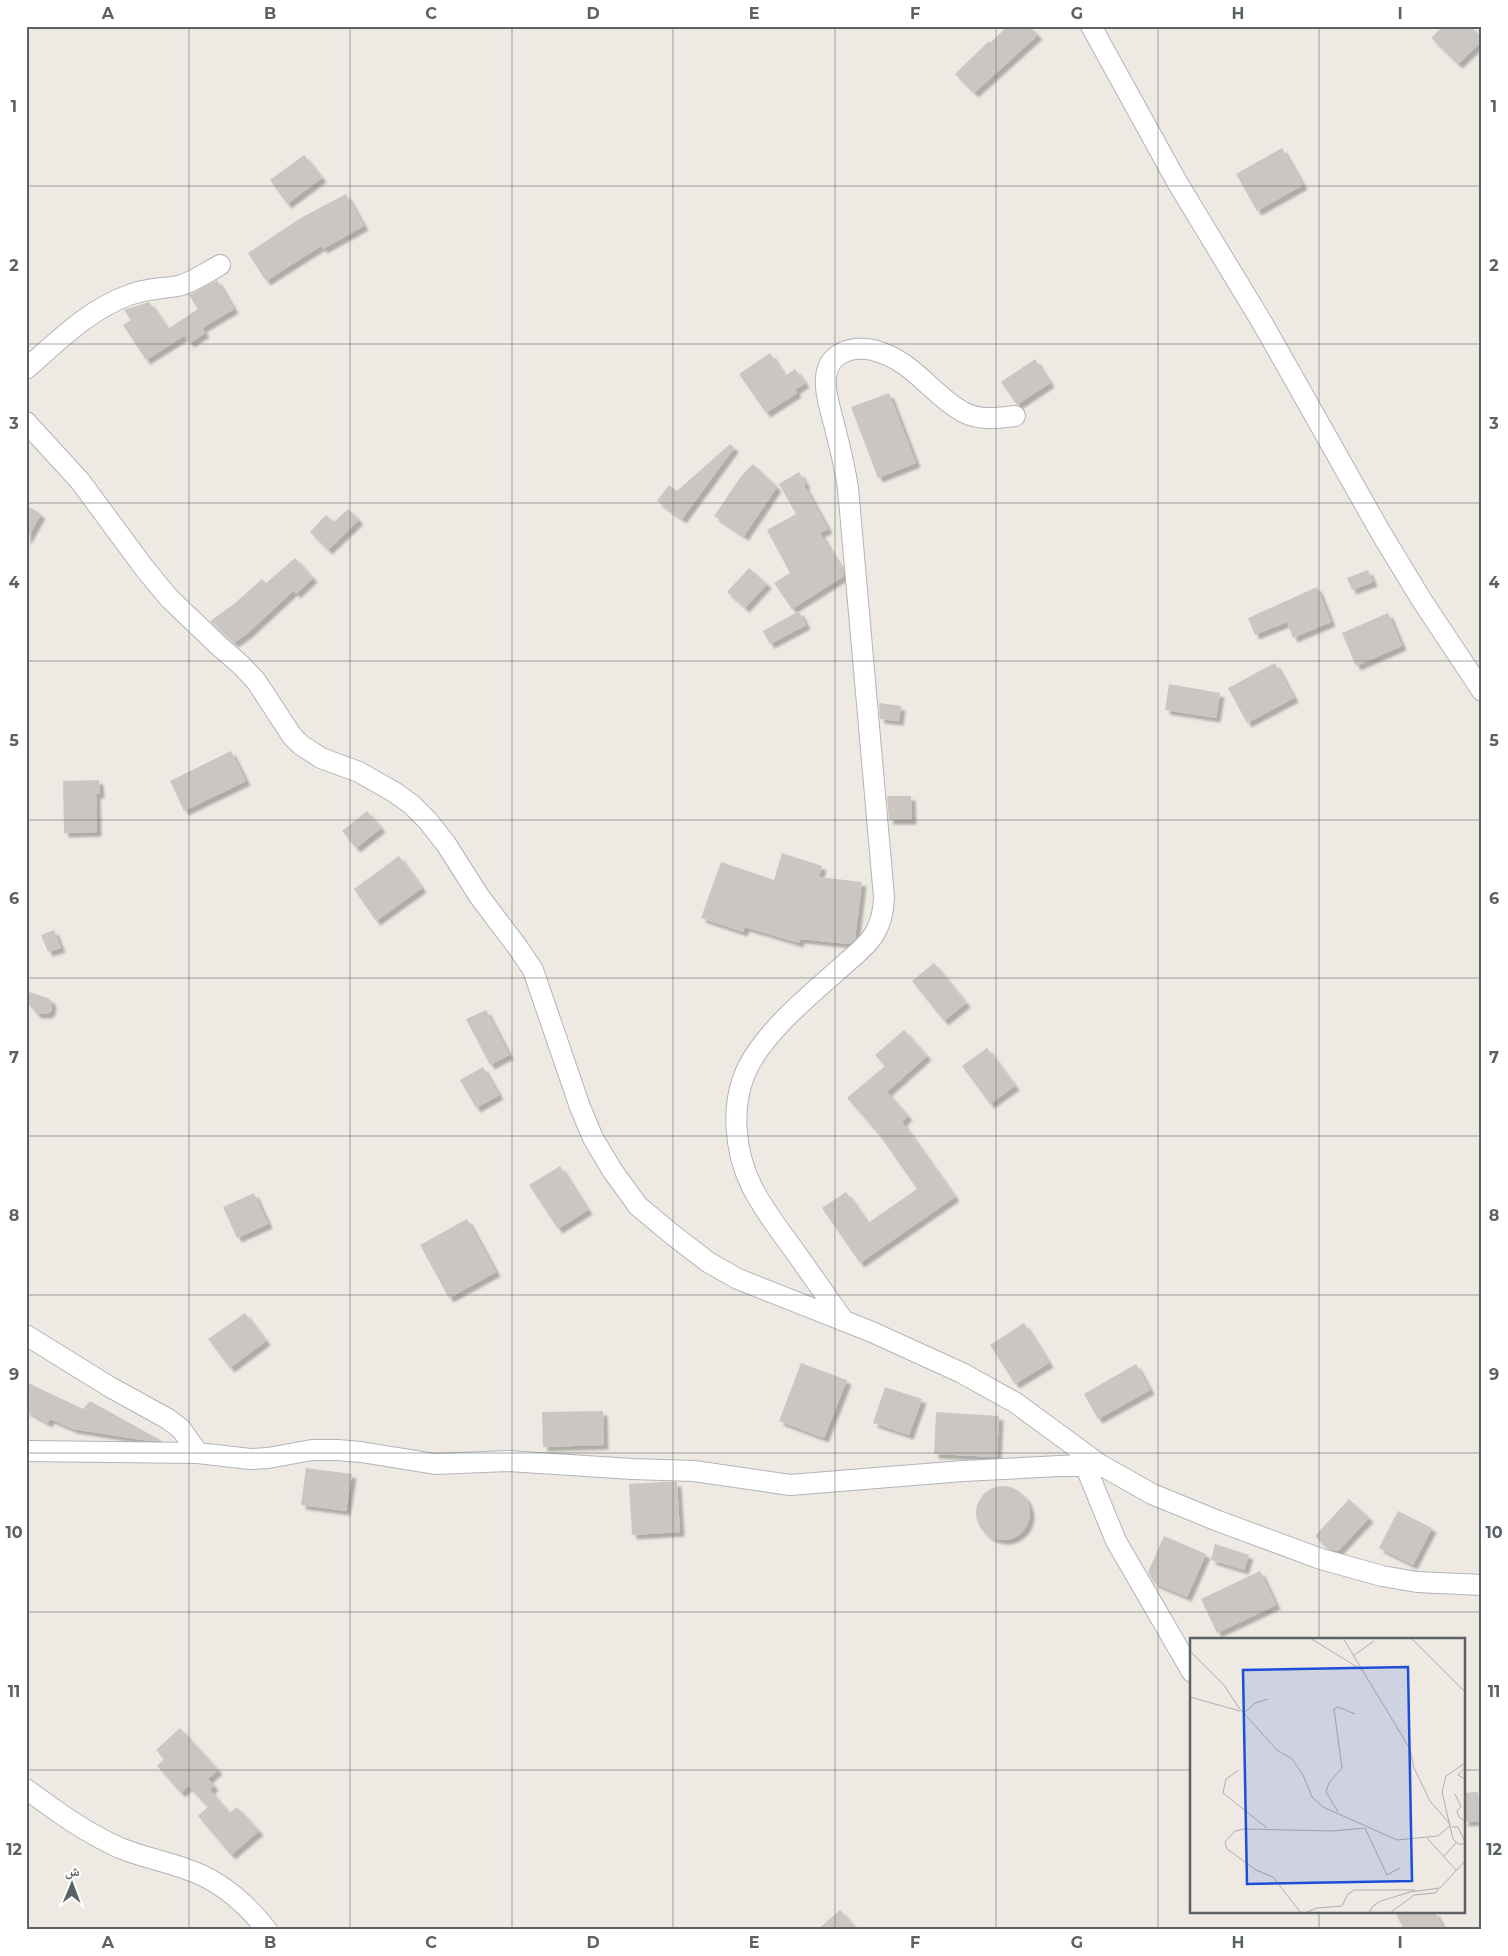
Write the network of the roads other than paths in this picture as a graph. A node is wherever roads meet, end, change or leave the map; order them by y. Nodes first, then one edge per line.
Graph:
1 (1091, 26) edge
2 (220, 265) dead end
3 (26, 369) edge
4 (1015, 416) dead end
5 (26, 422) edge
6 (1482, 691) edge
7 (844, 1321) junction
8 (26, 1335) edge
9 (26, 1451) edge
10 (198, 1453) junction
11 (1092, 1464) junction
12 (1482, 1585) edge
13 (1190, 1669) edge
14 (26, 1789) edge
15 (267, 1930) edge

1 - 6 street
2 - 3 street
4 - 7 street
5 - 7 street
7 - 11 street
8 - 10 street
9 - 10 street
10 - 11 street
11 - 12 street
11 - 13 street
14 - 15 street

